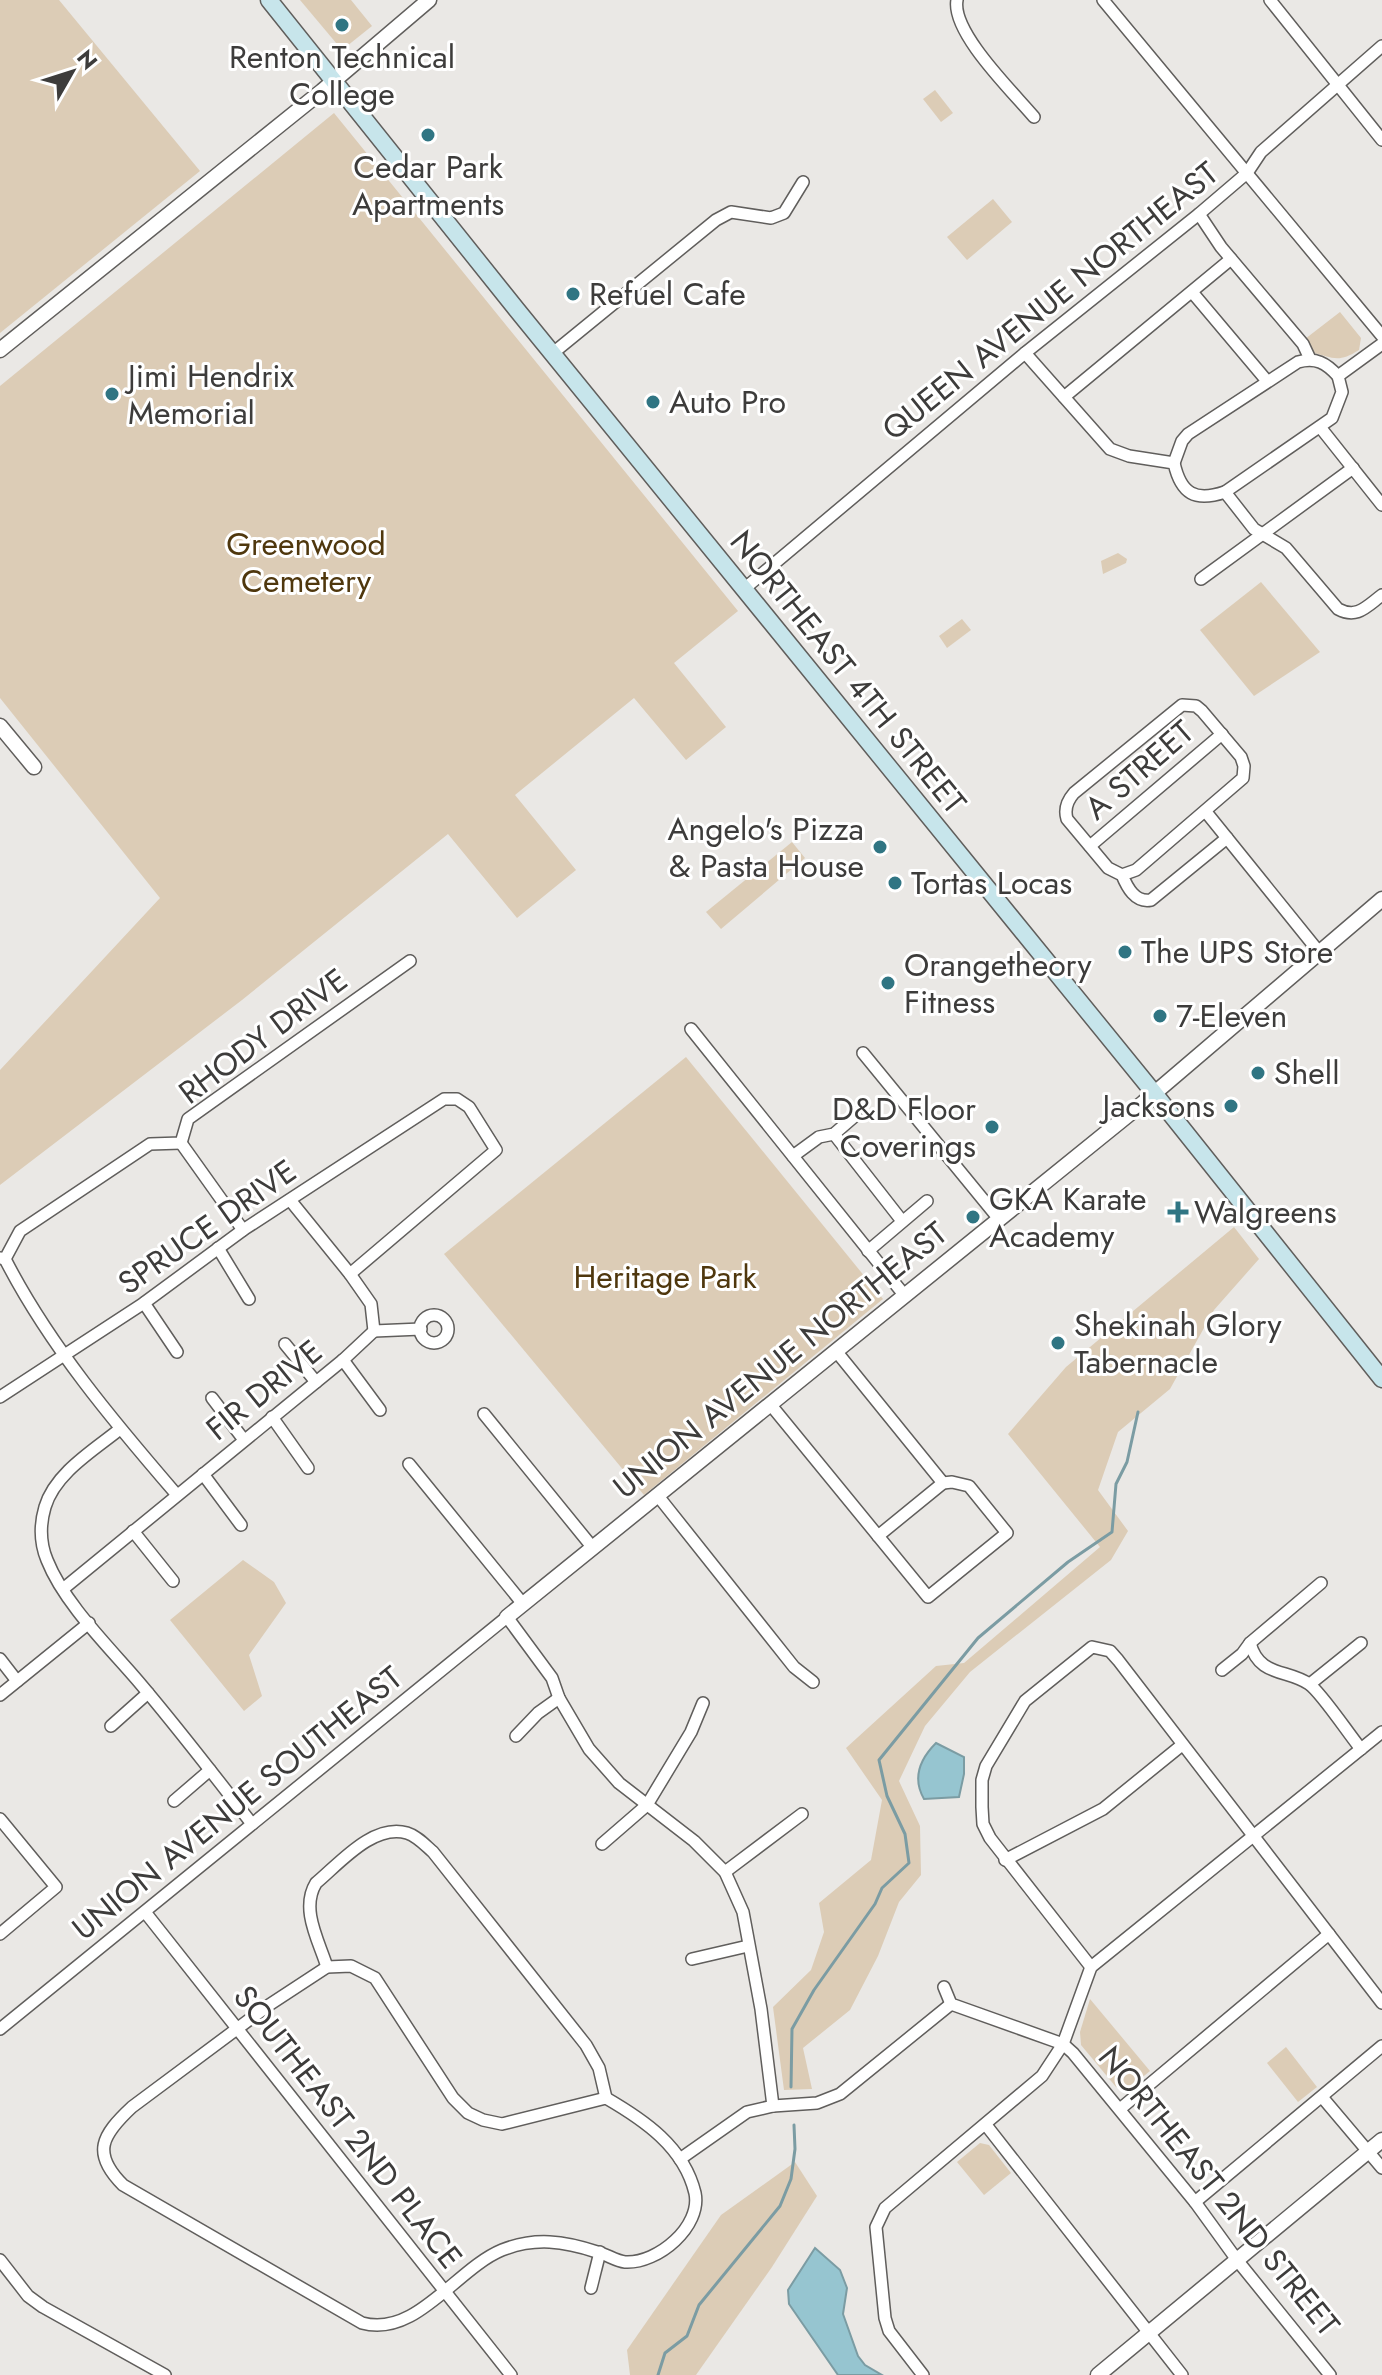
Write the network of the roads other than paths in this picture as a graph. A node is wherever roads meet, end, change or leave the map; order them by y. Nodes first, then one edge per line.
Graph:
1 (269, 0) edge
2 (429, 0) edge
3 (957, 0) edge
4 (1103, 0) edge
5 (1270, 0) edge
6 (1382, 46) edge
7 (335, 81) junction
8 (1338, 83) junction
9 (1034, 117) dead end
10 (1382, 140) edge
11 (1247, 173) junction
12 (803, 182) dead end
13 (1199, 214) junction
14 (1231, 259) junction
15 (1192, 292) junction
16 (1382, 336) edge
17 (1382, 344) edge
18 (0, 350) edge
19 (553, 353) junction
20 (1025, 353) junction
21 (1310, 359) junction
22 (1338, 376) junction
23 (1267, 381) junction
24 (1064, 397) junction
25 (1320, 427) junction
26 (1174, 463) junction
27 (1353, 468) junction
28 (1225, 492) junction
29 (1382, 505) edge
30 (1263, 535) junction
31 (1201, 579) dead end
32 (744, 589) junction
33 (1382, 595) edge
34 (0, 726) edge
35 (1222, 734) junction
36 (34, 767) dead end
37 (1206, 812) junction
38 (1227, 838) junction
39 (1090, 846) junction
40 (1122, 875) junction
41 (1382, 899) edge
42 (1319, 952) junction
43 (410, 961) dead end
44 (691, 1029) dead end
45 (863, 1053) dead end
46 (1154, 1093) junction
47 (856, 1115) dead end
48 (834, 1134) junction
49 (181, 1143) junction
50 (793, 1156) junction
51 (290, 1200) junction
52 (927, 1201) dead end
53 (999, 1219) junction
54 (902, 1221) junction
55 (243, 1230) junction
56 (218, 1248) junction
57 (868, 1251) junction
58 (2, 1259) edge
59 (350, 1274) junction
60 (905, 1296) junction
61 (249, 1299) dead end
62 (144, 1303) junction
63 (421, 1329) dead end
64 (374, 1331) junction
65 (285, 1344) dead end
66 (836, 1351) junction
67 (177, 1352) dead end
68 (65, 1354) junction
69 (343, 1360) junction
70 (1382, 1379) edge
71 (316, 1382) junction
72 (0, 1397) edge
73 (212, 1398) dead end
74 (770, 1404) junction
75 (380, 1410) dead end
76 (484, 1414) dead end
77 (272, 1417) junction
78 (120, 1429) junction
79 (244, 1440) junction
80 (409, 1464) dead end
81 (308, 1468) dead end
82 (203, 1474) junction
83 (943, 1483) junction
84 (177, 1495) junction
85 (658, 1496) junction
86 (241, 1525) dead end
87 (133, 1531) junction
88 (878, 1536) junction
89 (593, 1548) junction
90 (173, 1581) dead end
91 (1321, 1583) dead end
92 (63, 1589) junction
93 (523, 1604) junction
94 (507, 1617) junction
95 (89, 1623) junction
96 (1250, 1643) junction
97 (1361, 1643) dead end
98 (0, 1659) edge
99 (1222, 1670) dead end
100 (17, 1681) junction
101 (813, 1682) dead end
102 (1310, 1684) junction
103 (148, 1693) junction
104 (0, 1695) edge
105 (559, 1698) junction
106 (703, 1703) dead end
107 (111, 1726) dead end
108 (1378, 1735) edge
109 (516, 1736) dead end
110 (1182, 1745) junction
111 (1361, 1749) junction
112 (1382, 1750) edge
113 (210, 1770) junction
114 (174, 1801) dead end
115 (647, 1805) junction
116 (802, 1814) dead end
117 (0, 1819) edge
118 (252, 1824) junction
119 (1255, 1837) junction
120 (602, 1844) dead end
121 (1005, 1860) junction
122 (725, 1872) junction
123 (145, 1912) junction
124 (0, 1934) edge
125 (1329, 1934) junction
126 (748, 1946) junction
127 (692, 1959) dead end
128 (327, 1967) junction
129 (1091, 1967) junction
130 (944, 1987) dead end
131 (1382, 2003) edge
132 (951, 2004) junction
133 (237, 2028) junction
134 (0, 2029) edge
135 (1063, 2044) junction
136 (1382, 2046) edge
137 (1322, 2097) junction
138 (606, 2098) junction
139 (773, 2106) junction
140 (1120, 2109) junction
141 (986, 2125) junction
142 (1382, 2140) edge
143 (1369, 2151) junction
144 (680, 2159) junction
145 (1382, 2168) edge
146 (1195, 2202) junction
147 (600, 2252) junction
148 (0, 2260) edge
149 (1237, 2260) junction
150 (591, 2288) dead end
151 (444, 2290) junction
152 (1149, 2334) junction
153 (165, 2375) edge
154 (511, 2375) edge
155 (923, 2375) edge
156 (1098, 2375) edge
157 (1182, 2375) edge
158 (1330, 2375) edge

1 - 7 main road, NORTHEAST 4TH STREET
2 - 7 street
3 - 9 street
4 - 11 street
5 - 8 street
6 - 8 street, QUEEN AVENUE NORTHEAST
7 - 18 street
7 - 19 main road, NORTHEAST 4TH STREET
8 - 10 street
8 - 11 street, QUEEN AVENUE NORTHEAST
11 - 13 street, QUEEN AVENUE NORTHEAST
11 - 16 street
12 - 19 street
13 - 14 street
13 - 20 street, QUEEN AVENUE NORTHEAST
14 - 15 street
14 - 21 street
15 - 23 street
15 - 24 street
17 - 22 street
19 - 32 main road, NORTHEAST 4TH STREET
20 - 24 street
20 - 32 street, QUEEN AVENUE NORTHEAST
21 - 22 street
21 - 23 street
22 - 25 street
23 - 26 street
24 - 26 street
25 - 27 street
25 - 28 street
26 - 28 street
27 - 29 street
27 - 30 street
28 - 30 street
30 - 31 street
30 - 33 street
32 - 46 main road, NORTHEAST 4TH STREET
34 - 36 street
35 - 37 street
35 - 39 street, A STREET
35 - 39 street
37 - 38 street
37 - 40 street
38 - 40 street
38 - 42 street
39 - 40 street
41 - 42 street, UNION AVENUE NORTHEAST
42 - 46 street, UNION AVENUE NORTHEAST
43 - 49 street, RHODY DRIVE
44 - 50 street
45 - 53 street
46 - 53 street, UNION AVENUE NORTHEAST
46 - 70 main road, NORTHEAST 4TH STREET
47 - 48 street
48 - 50 street
48 - 54 street
49 - 55 street
49 - 58 street, RHODY DRIVE
50 - 57 street
51 - 55 street, SPRUCE DRIVE
51 - 59 street
51 - 59 street, SPRUCE DRIVE
52 - 54 street
53 - 60 street, UNION AVENUE NORTHEAST
54 - 57 street
55 - 56 street, SPRUCE DRIVE
56 - 61 street
56 - 62 street, SPRUCE DRIVE
57 - 60 street
58 - 68 street, RHODY DRIVE
59 - 64 street
60 - 66 street, UNION AVENUE NORTHEAST
62 - 67 street
62 - 68 street, SPRUCE DRIVE
63 - 64 street
64 - 69 street, FIR DRIVE
65 - 71 street
66 - 74 street, UNION AVENUE NORTHEAST
66 - 83 street
68 - 72 street, SPRUCE DRIVE
68 - 78 street, RHODY DRIVE
69 - 71 street, FIR DRIVE
69 - 75 street
71 - 77 street, FIR DRIVE
73 - 79 street
74 - 85 street, UNION AVENUE NORTHEAST
74 - 88 street
76 - 89 street
77 - 79 street, FIR DRIVE
77 - 81 street
78 - 84 street, RHODY DRIVE
78 - 92 street
79 - 82 street, FIR DRIVE
80 - 93 street
82 - 84 street, FIR DRIVE
82 - 86 street
83 - 88 street
83 - 88 street
84 - 87 street, FIR DRIVE
85 - 89 street, UNION AVENUE NORTHEAST
85 - 101 street
87 - 90 street
87 - 92 street, FIR DRIVE
89 - 93 street, UNION AVENUE NORTHEAST
91 - 96 street
92 - 95 street
93 - 94 street, UNION AVENUE NORTHEAST
94 - 105 street
94 - 118 street, UNION AVENUE SOUTHEAST
95 - 100 street
95 - 103 street
96 - 99 street
96 - 102 street
97 - 102 street
98 - 100 street
100 - 104 street
102 - 111 street
103 - 107 street
103 - 113 street
105 - 109 street
105 - 115 street
106 - 115 street
108 - 111 street
108 - 112 street
110 - 119 street
110 - 121 street
110 - 121 street
111 - 119 street
113 - 114 street
113 - 118 street
115 - 120 street
115 - 122 street
116 - 122 street
117 - 124 street
118 - 123 street, UNION AVENUE SOUTHEAST
119 - 125 street
119 - 129 street
121 - 129 street
122 - 126 street
123 - 133 street, SOUTHEAST 2ND PLACE
123 - 134 street, UNION AVENUE SOUTHEAST
125 - 131 street
125 - 140 street
126 - 127 street
126 - 139 street
128 - 133 street
128 - 138 street
128 - 138 street
129 - 135 street
130 - 132 street
132 - 135 street
132 - 139 street
133 - 151 street, SOUTHEAST 2ND PLACE
133 - 151 street
135 - 140 street, NORTHEAST 2ND STREET
135 - 141 street
136 - 137 street
137 - 143 street
137 - 146 street
138 - 144 street
139 - 144 street
140 - 146 street, NORTHEAST 2ND STREET
141 - 152 street
141 - 155 street
142 - 143 street
143 - 145 street
143 - 149 street
144 - 147 street
146 - 149 street, NORTHEAST 2ND STREET
147 - 150 street
147 - 151 street
148 - 153 street
149 - 152 street
149 - 158 street, NORTHEAST 2ND STREET
151 - 154 street, SOUTHEAST 2ND PLACE
152 - 156 street
152 - 157 street

